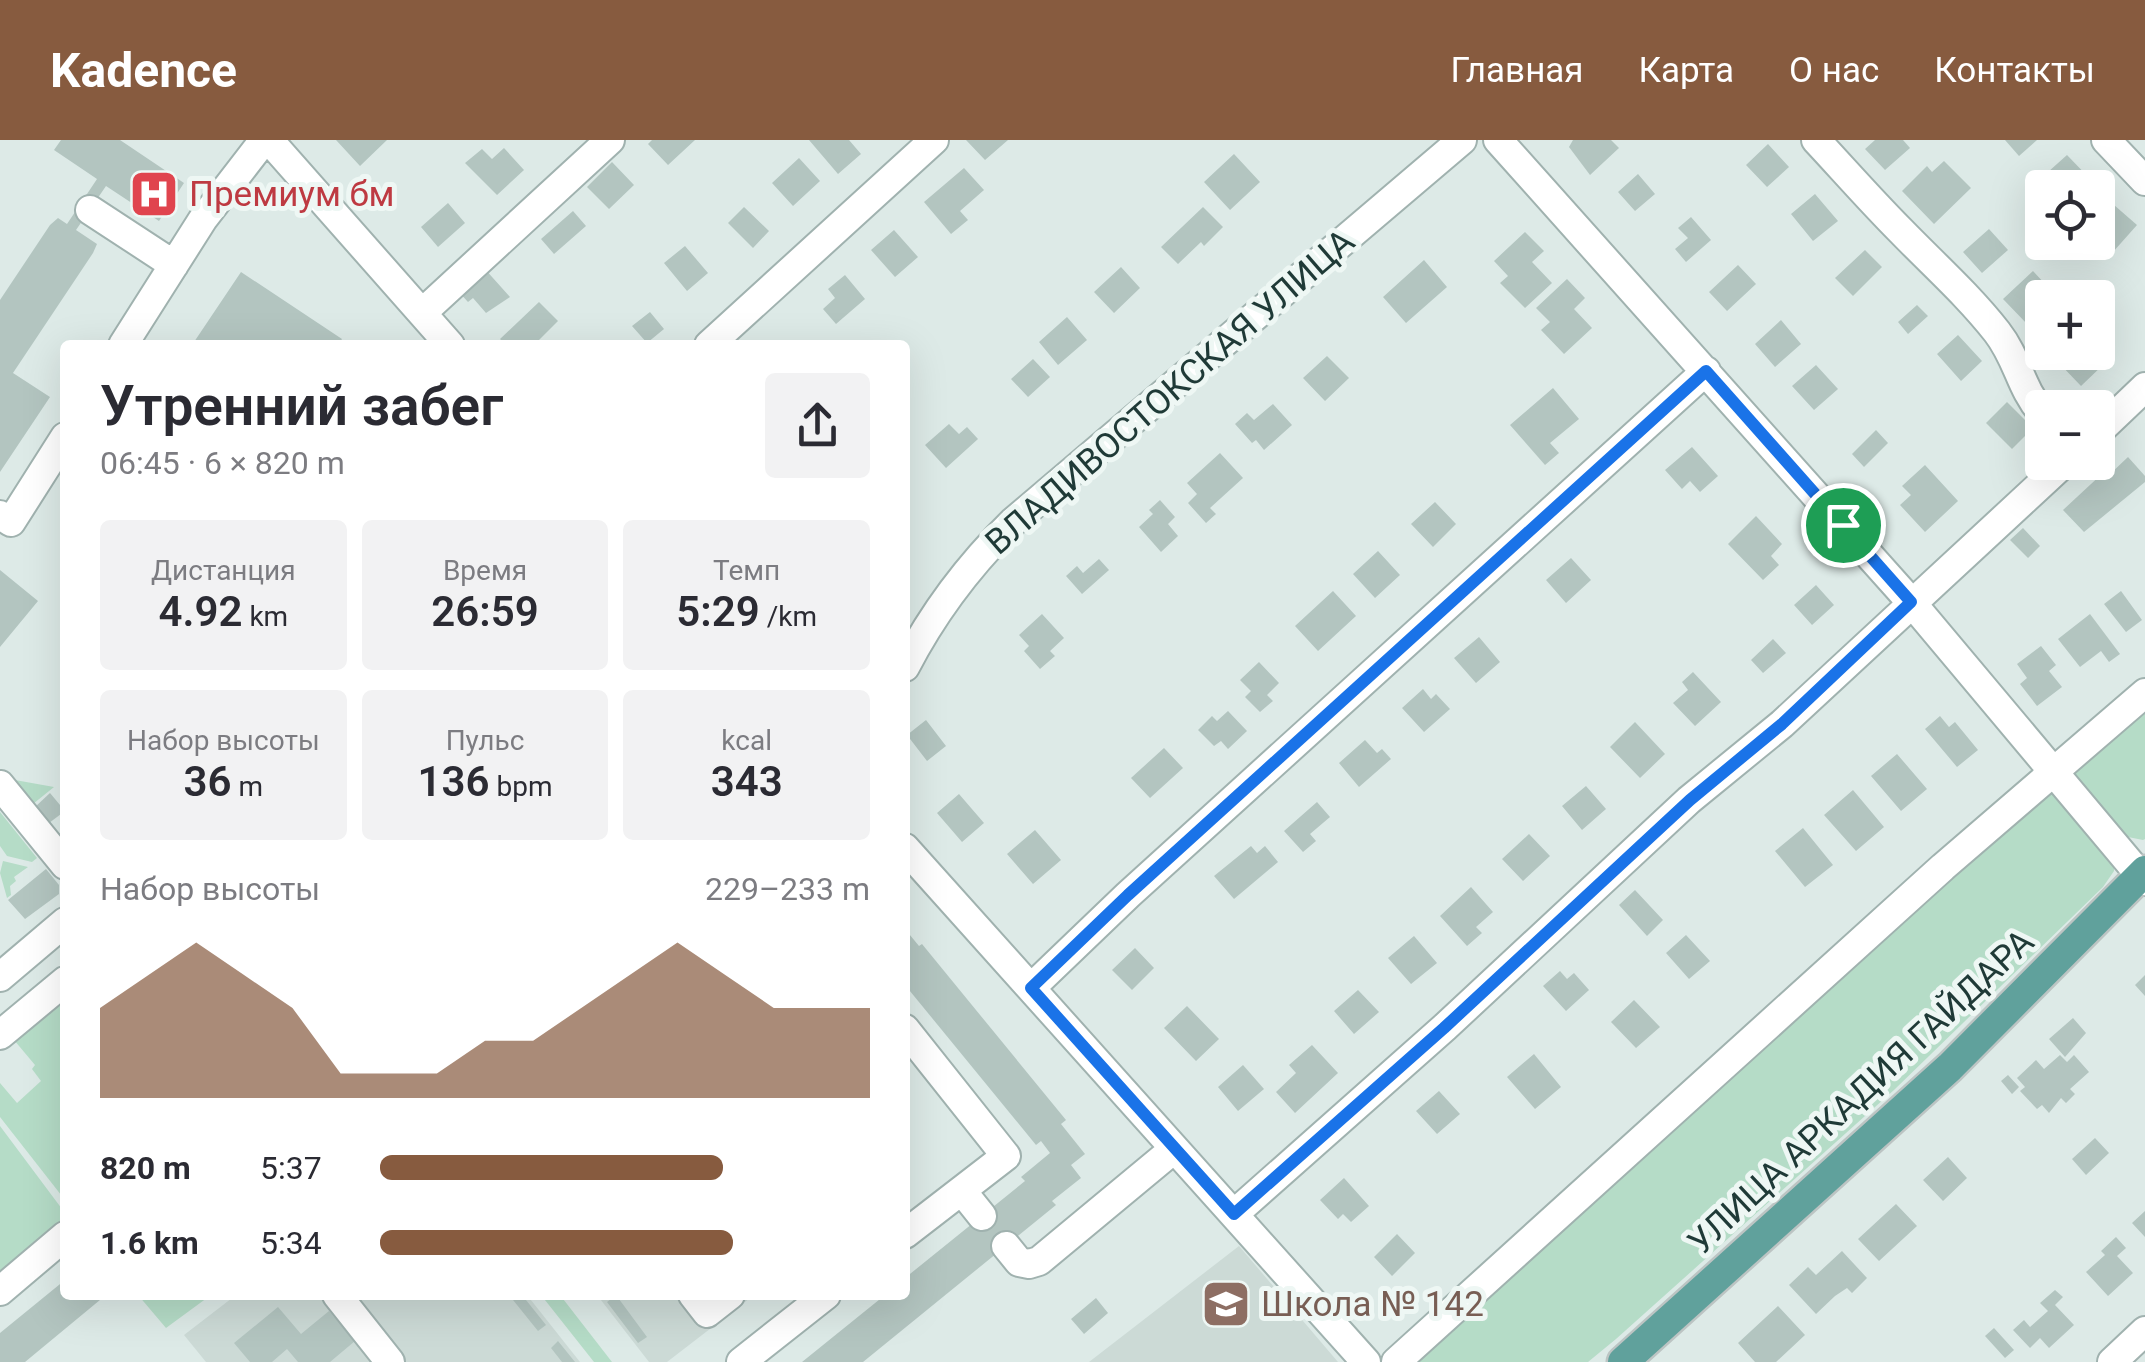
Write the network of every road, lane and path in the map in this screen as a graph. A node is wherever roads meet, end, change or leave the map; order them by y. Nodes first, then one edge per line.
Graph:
1 (610, 140) edge
2 (934, 140) edge
3 (1462, 140) edge
4 (1498, 140) edge
5 (1816, 140) edge
6 (2106, 140) edge
7 (277, 143) edge
8 (2145, 181) edge
9 (90, 210) dead end
10 (174, 265) junction
11 (422, 313) junction
12 (126, 340) edge
13 (446, 340) edge
14 (714, 340) edge
15 (1706, 371) junction
16 (2145, 387) edge
17 (2026, 390) edge
18 (2115, 416) edge
19 (60, 444) edge
20 (2045, 480) edge
21 (0, 515) edge
22 (1911, 602) junction
23 (910, 657) edge
24 (2145, 694) edge
25 (2054, 771) junction
26 (0, 785) edge
27 (910, 854) edge
28 (60, 859) edge
29 (2143, 876) edge
30 (60, 926) edge
31 (0, 978) edge
32 (60, 984) edge
33 (1031, 988) junction
34 (0, 1035) edge
35 (910, 1035) edge
36 (1174, 1149) junction
37 (962, 1191) junction
38 (1234, 1214) junction
39 (982, 1216) dead end
40 (910, 1230) edge
41 (60, 1240) edge
42 (1006, 1246) dead end
43 (0, 1292) edge
44 (341, 1300) edge
45 (697, 1300) edge
46 (724, 1300) edge
47 (820, 1300) edge
48 (2145, 1331) edge
49 (390, 1362) edge
50 (741, 1362) edge
51 (1366, 1362) edge
52 (1396, 1362) edge
53 (1623, 1362) edge
54 (2112, 1362) edge

1 - 11 street
2 - 14 street
3 - 23 street, ВЛАДИВОСТОКСКАЯ УЛИЦА
4 - 15 street
5 - 17 street
6 - 8 street
7 - 10 street
7 - 11 street
9 - 10 street
10 - 12 street
11 - 13 street
15 - 22 street
15 - 33 street
16 - 18 street
19 - 21 street
20 - 22 street
22 - 25 street
22 - 38 street
24 - 25 street
25 - 29 street
25 - 52 street
26 - 28 street
27 - 33 street
29 - 53 main road, УЛИЦА АРКАДИЯ ГАЙДАРА
30 - 31 street
32 - 34 street
33 - 36 street
35 - 37 street
36 - 38 street
36 - 42 street
37 - 39 street
37 - 40 street
38 - 51 street
41 - 43 street
44 - 49 street
45 - 46 street
47 - 50 street
48 - 54 street

